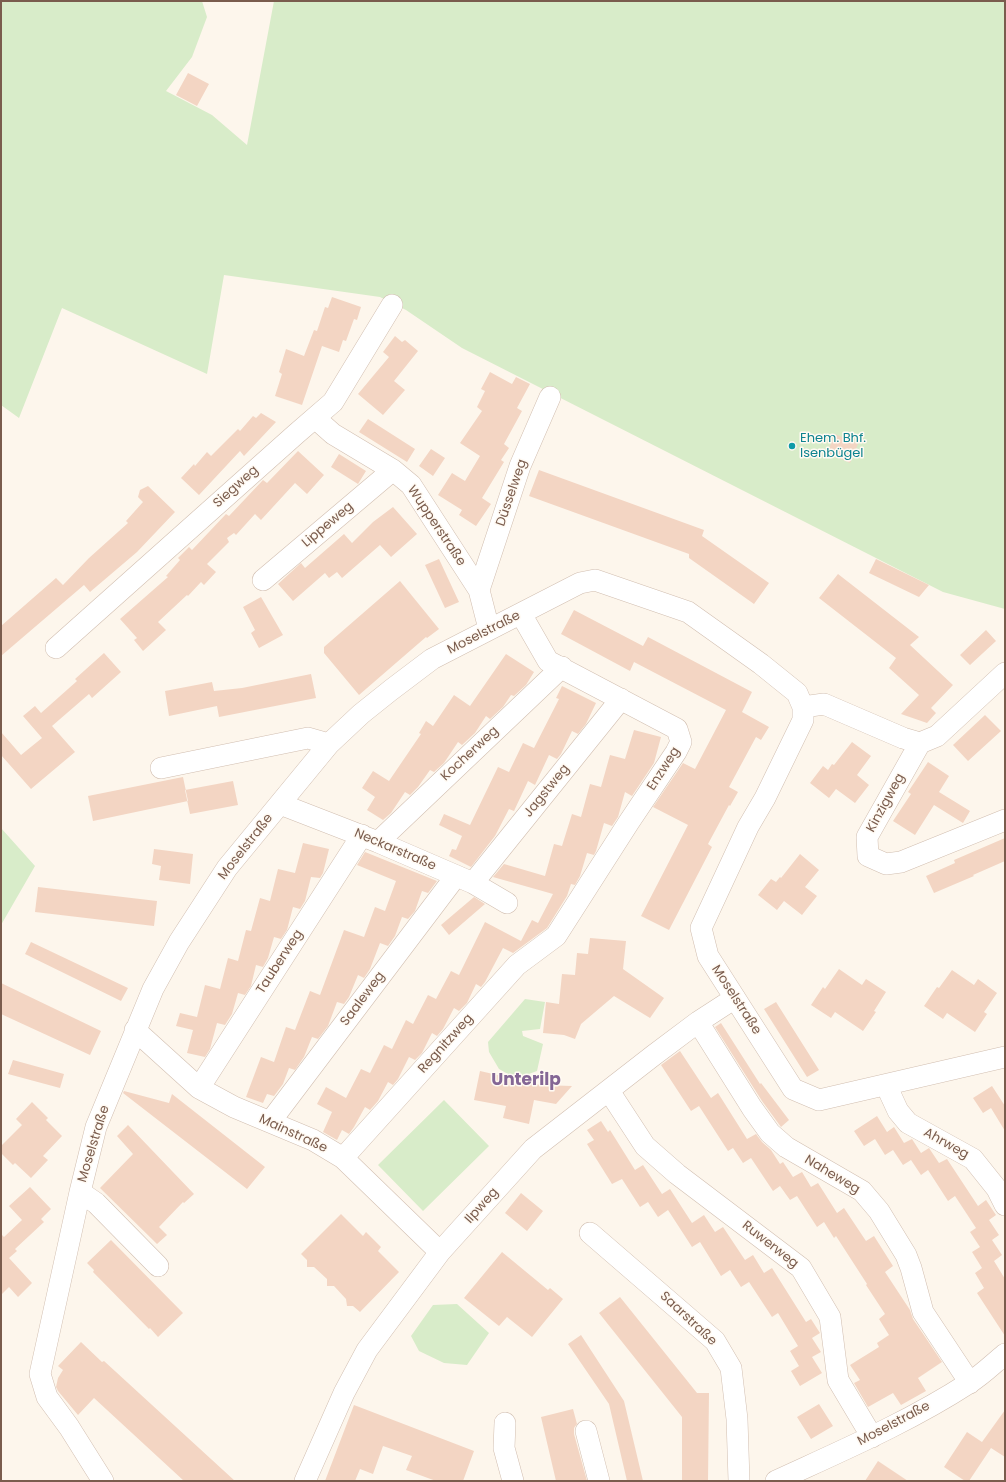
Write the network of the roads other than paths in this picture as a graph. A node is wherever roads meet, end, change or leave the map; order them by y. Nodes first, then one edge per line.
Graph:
1 (392, 305) dead end
2 (550, 397) dead end
3 (315, 418) junction
4 (393, 470) junction
5 (263, 580) dead end
6 (479, 590) junction
7 (521, 614) junction
8 (489, 629) junction
9 (56, 648) dead end
10 (562, 667) junction
11 (1005, 673) edge
12 (621, 699) junction
13 (803, 707) junction
14 (920, 742) junction
15 (330, 744) junction
16 (160, 768) dead end
17 (280, 804) junction
18 (1005, 820) edge
19 (370, 838) junction
20 (464, 880) junction
21 (507, 903) dead end
22 (556, 936) joint
23 (735, 998) junction
24 (698, 1022) junction
25 (135, 1030) junction
26 (1005, 1057) edge
27 (886, 1085) junction
28 (199, 1088) junction
29 (609, 1091) junction
30 (270, 1122) junction
31 (343, 1158) junction
32 (80, 1192) junction
33 (1005, 1205) edge
34 (590, 1233) dead end
35 (440, 1252) junction
36 (158, 1266) dead end
37 (1005, 1354) edge
38 (970, 1383) junction
39 (505, 1423) dead end
40 (586, 1431) dead end
41 (872, 1437) junction
42 (103, 1481) edge
43 (306, 1481) edge
44 (513, 1481) edge
45 (598, 1481) edge
46 (739, 1481) edge
47 (776, 1481) edge

1 - 3 street, Siegweg
2 - 6 street, Düsselweg
3 - 4 street, Wupperstraße
3 - 9 street, Siegweg
4 - 5 street, Lippeweg
4 - 6 street, Wupperstraße
6 - 8 street, Wupperstraße
7 - 8 street, Moselstraße
7 - 10 street, Enzweg
7 - 13 street, Moselstraße
8 - 15 street, Moselstraße
10 - 12 street, Enzweg
10 - 19 street, Kocherweg
11 - 14 street
12 - 20 street, Jagstweg
12 - 22 street, Enzweg
13 - 14 street
13 - 23 street, Moselstraße
14 - 18 street, Kinzigweg
15 - 16 street
15 - 17 street, Moselstraße
17 - 19 street, Neckarstraße
17 - 25 street, Moselstraße
19 - 20 street, Neckarstraße
19 - 28 street, Tauberweg
20 - 21 street, Neckarstraße
20 - 30 street, Saaleweg
22 - 31 street, Regnitzweg
23 - 24 street, Ilpweg
23 - 27 street, Moselstraße
24 - 29 street, Ilpweg
24 - 38 street, Naheweg
25 - 28 street, Mainstraße
25 - 32 street, Moselstraße
26 - 27 street, Moselstraße
27 - 33 street, Ahrweg
28 - 30 street, Mainstraße
29 - 35 street, Ilpweg
29 - 41 street, Ruwerweg
30 - 31 street, Mainstraße
31 - 35 street, Mainstraße
32 - 36 street
32 - 42 street, Moselstraße
34 - 46 street, Saarstraße
35 - 43 street, Ilpweg
37 - 38 street, Moselstraße
38 - 41 street, Moselstraße
39 - 44 street
40 - 45 street
41 - 47 street, Moselstraße

